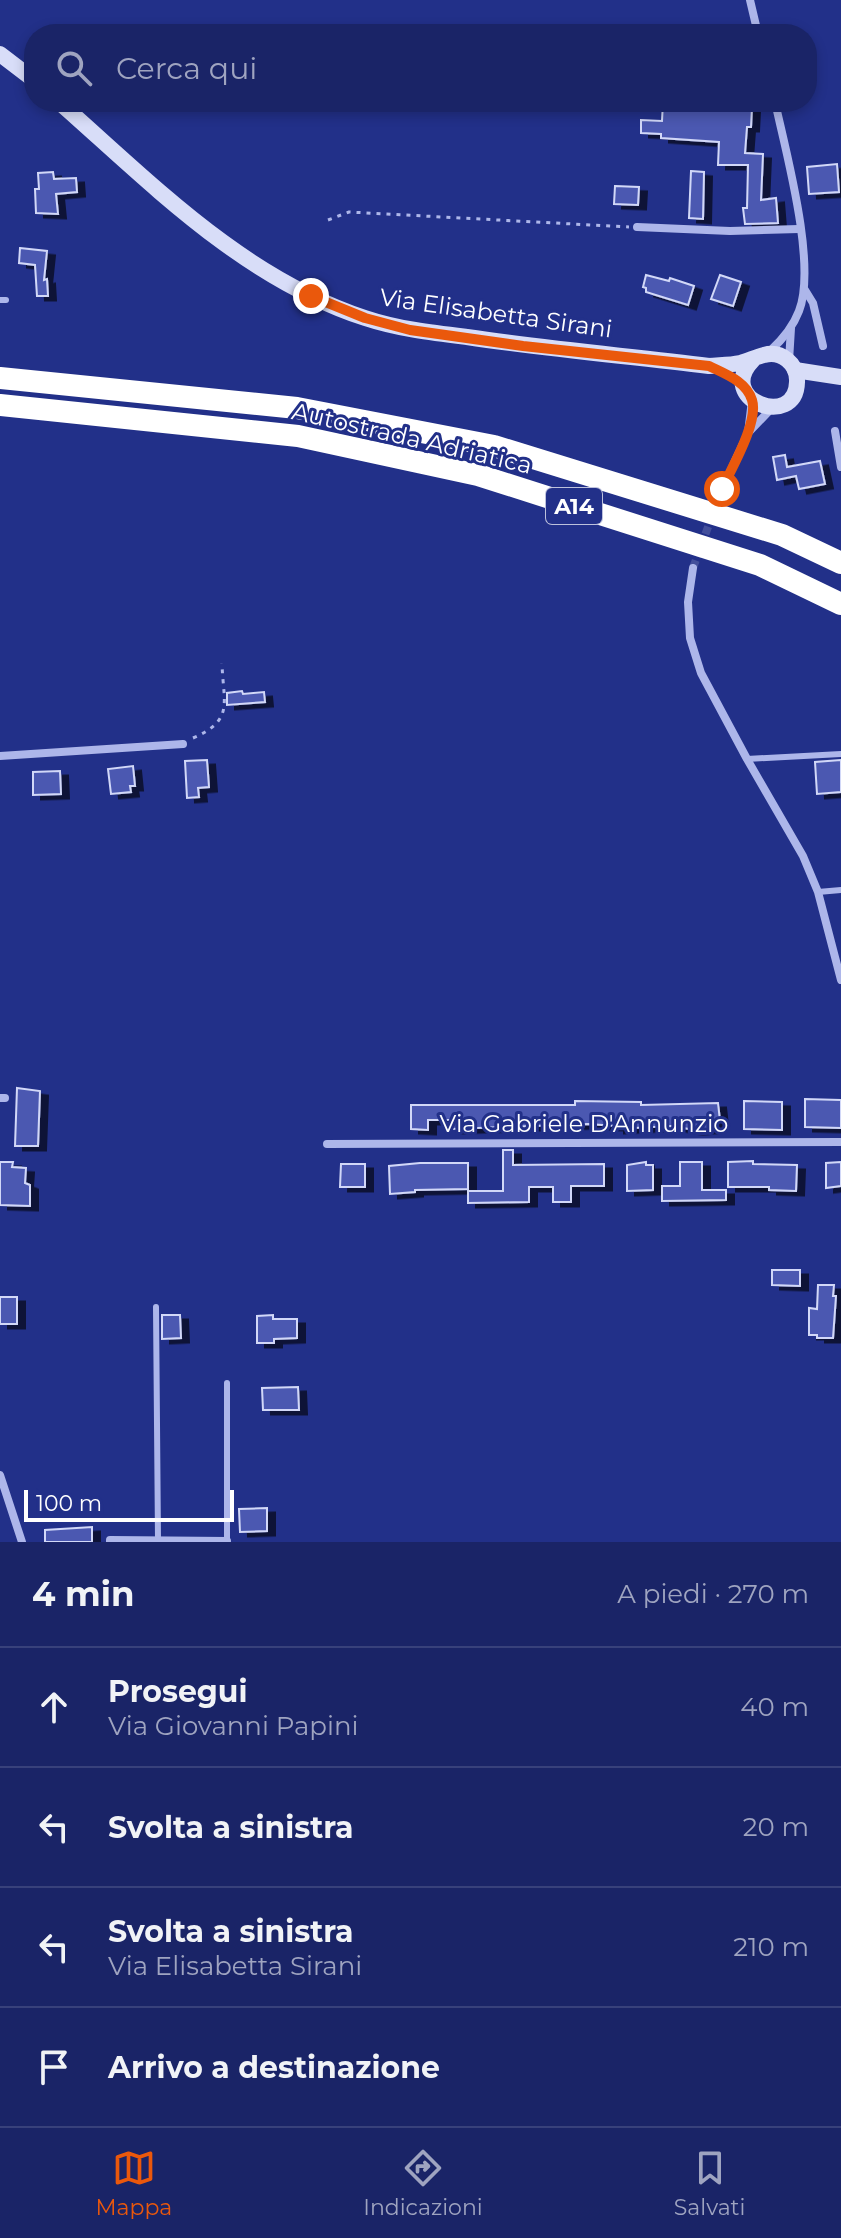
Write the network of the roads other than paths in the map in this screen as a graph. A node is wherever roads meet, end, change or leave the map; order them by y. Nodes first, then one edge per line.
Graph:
1 (750, 0) edge
2 (756, 24) edge
3 (0, 54) edge
4 (24, 72) edge
5 (70, 112) edge
6 (777, 112) edge
7 (637, 227) road end
8 (799, 229) junction
9 (805, 290) junction
10 (792, 327) junction
11 (823, 346) dead end
12 (760, 357) junction
13 (792, 365) junction
14 (709, 366) junction
15 (836, 377) edge
16 (0, 378) edge
17 (796, 390) junction
18 (748, 394) junction
19 (0, 405) edge
20 (773, 407) junction
21 (835, 431) dead end
22 (748, 433) junction
23 (840, 452) edge
24 (841, 467) edge
25 (722, 489) tunnel mouth
26 (841, 563) edge
27 (693, 568) tunnel mouth
28 (841, 604) edge
29 (183, 744) road end
30 (841, 754) edge
31 (0, 756) edge
32 (747, 759) junction
33 (841, 890) edge
34 (818, 892) junction
35 (841, 980) edge
36 (841, 1142) edge
37 (327, 1144) dead end
38 (156, 1307) dead end
39 (227, 1383) dead end
40 (0, 1475) edge
41 (158, 1540) edge
42 (227, 1541) edge
43 (22, 1542) edge
44 (110, 1542) edge

1 - 2 street
3 - 4 main road
5 - 14 main road, Via Elisabetta Sirani
6 - 8 street
7 - 8 street
8 - 9 street
9 - 10 street
9 - 11 street
10 - 12 street
10 - 13 street
12 - 13 main road
12 - 14 main road, Via Elisabetta Sirani
12 - 18 main road
13 - 15 main road
13 - 17 main road
14 - 18 main road, Via Elisabetta Sirani
15 - 17 main road
16 - 26 highway, Autostrada Adriatica / A14
17 - 20 main road
18 - 20 main road
18 - 22 street
19 - 28 highway, Autostrada Adriatica / A14
20 - 22 street
21 - 23 street
22 - 25 street
23 - 24 street
27 - 32 street
29 - 31 street
30 - 32 lane
32 - 34 street
33 - 34 lane
34 - 35 street
36 - 37 street, Via Gabriele D'Annunzio
38 - 41 lane
39 - 42 lane
40 - 43 street
41 - 42 street
41 - 44 street

